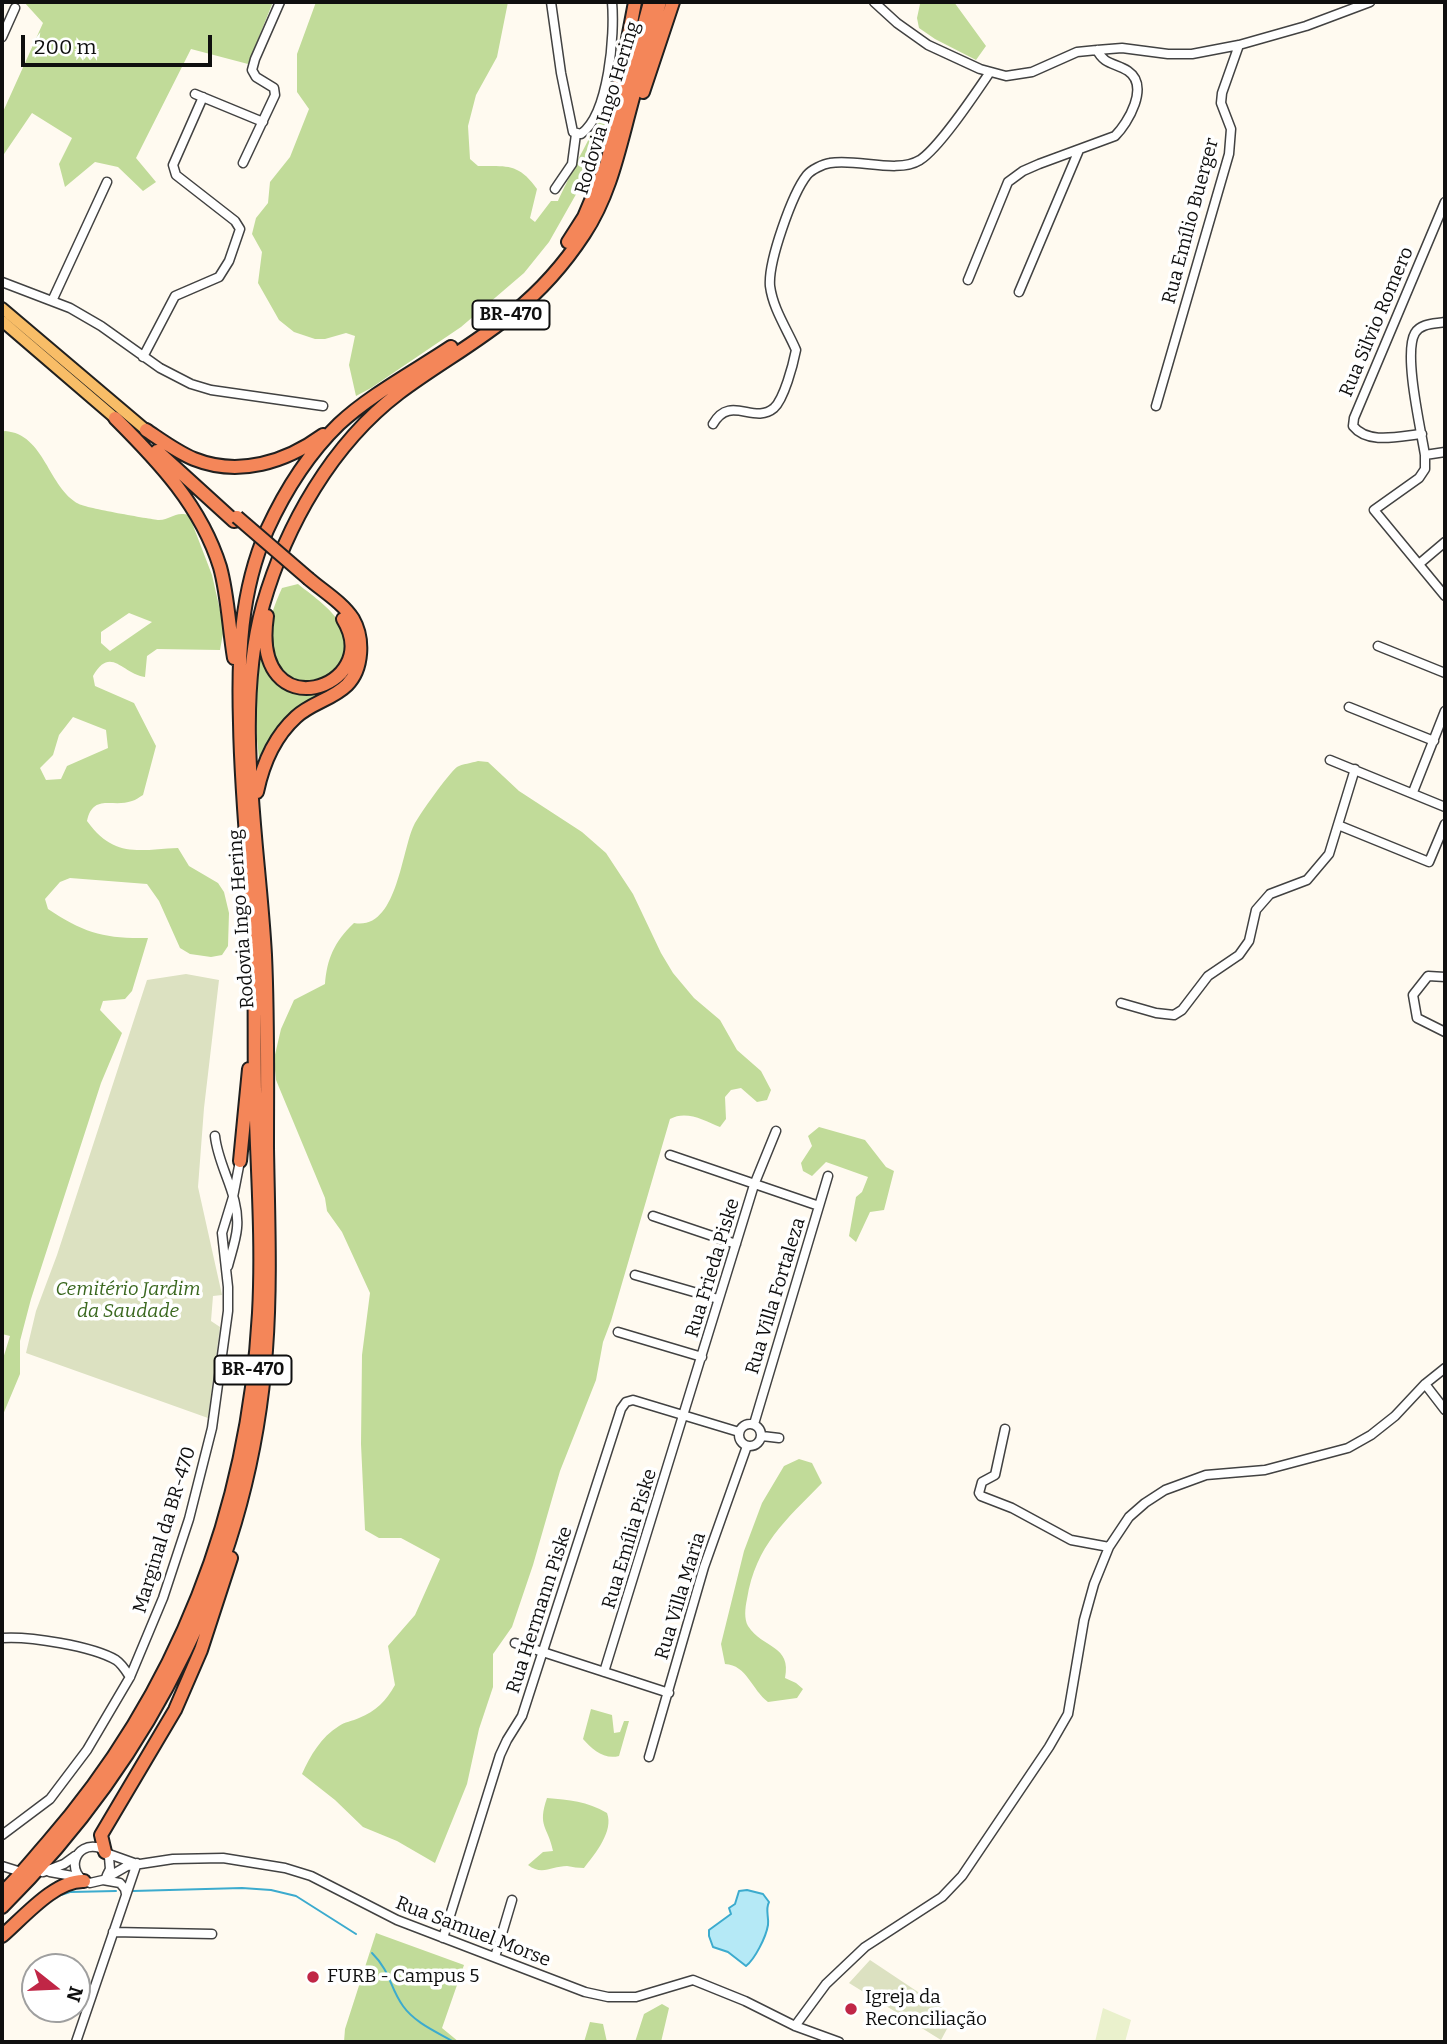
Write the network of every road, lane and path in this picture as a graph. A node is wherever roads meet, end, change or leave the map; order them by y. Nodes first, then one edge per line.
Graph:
1 (280, 2) edge
2 (551, 2) edge
3 (612, 2) edge
4 (635, 2) edge
5 (650, 2) edge
6 (660, 2) edge
7 (673, 2) edge
8 (874, 2) edge
9 (1370, 2) edge
10 (15, 8) dead end
11 (2, 37) edge
12 (1239, 45) junction
13 (1097, 50) junction
14 (990, 72) junction
15 (618, 117) junction
16 (263, 122) junction
17 (576, 134) junction
18 (1079, 150) junction
19 (243, 163) dead end
20 (107, 182) dead end
21 (609, 184) junction
22 (555, 189) dead end
23 (1445, 202) edge
24 (968, 280) dead end
25 (2, 282) edge
26 (1019, 292) dead end
27 (52, 301) junction
28 (2, 308) edge
29 (2, 321) edge
30 (1445, 322) edge
31 (143, 357) junction
32 (323, 406) dead end
33 (1156, 406) dead end
34 (115, 418) junction
35 (713, 424) dead end
36 (338, 425) junction
37 (146, 430) junction
38 (1422, 434) junction
39 (1445, 452) edge
40 (1425, 455) junction
41 (236, 519) junction
42 (1445, 542) edge
43 (1419, 564) junction
44 (275, 568) junction
45 (307, 581) junction
46 (1445, 596) edge
47 (1378, 646) dead end
48 (1445, 673) edge
49 (239, 685) junction
50 (1349, 707) dead end
51 (1445, 711) edge
52 (1434, 741) junction
53 (1330, 760) dead end
54 (1355, 769) junction
55 (1413, 792) junction
56 (1445, 807) edge
57 (1445, 824) edge
58 (1338, 825) junction
59 (256, 834) junction
60 (1445, 976) edge
61 (1121, 1003) dead end
62 (255, 1027) junction
63 (1445, 1032) edge
64 (776, 1131) dead end
65 (215, 1136) dead end
66 (670, 1155) dead end
67 (240, 1161) junction
68 (220, 1162) junction
69 (828, 1176) dead end
70 (754, 1185) junction
71 (233, 1197) junction
72 (819, 1206) junction
73 (653, 1216) dead end
74 (736, 1244) junction
75 (226, 1272) junction
76 (635, 1275) dead end
77 (719, 1299) junction
78 (618, 1332) dead end
79 (702, 1357) junction
80 (1445, 1368) edge
81 (1425, 1384) junction
82 (1445, 1410) edge
83 (685, 1416) junction
84 (754, 1424) junction
85 (1006, 1429) dead end
86 (739, 1432) junction
87 (762, 1436) junction
88 (779, 1438) dead end
89 (747, 1446) junction
90 (247, 1469) junction
91 (1108, 1547) junction
92 (2, 1638) edge
93 (515, 1643) dead end
94 (543, 1652) junction
95 (604, 1672) junction
96 (130, 1677) junction
97 (669, 1693) junction
98 (649, 1757) dead end
99 (3, 1835) edge
100 (106, 1852) junction
101 (77, 1854) junction
102 (136, 1863) junction
103 (2, 1867) edge
104 (2, 1876) edge
105 (105, 1877) junction
106 (82, 1879) junction
107 (2, 1894) edge
108 (125, 1897) junction
109 (512, 1900) dead end
110 (2, 1907) edge
111 (113, 1932) junction
112 (212, 1934) dead end
113 (2, 1936) edge
114 (443, 1938) junction
115 (495, 1957) junction
116 (795, 2026) junction
117 (76, 2041) edge
118 (89, 2042) edge
119 (839, 2042) edge

1 - 16 street
2 - 17 street
3 - 17 street
4 - 15 highway
5 - 15 highway, Rodovia Ingo Hering / BR-470
6 - 21 highway, Rodovia Ingo Hering / BR-470
7 - 21 highway
8 - 14 street
9 - 12 street
10 - 11 street
12 - 13 street
12 - 33 street, Rua Emílio Buerger
13 - 14 street
13 - 18 street
14 - 35 street
15 - 36 highway, Rodovia Ingo Hering / BR-470
16 - 19 street
16 - 31 street
17 - 22 street
18 - 24 street
18 - 26 street
20 - 27 street
21 - 44 highway, Rodovia Ingo Hering / BR-470
23 - 38 street, Rua Silvio Romero
25 - 27 street
27 - 31 street
28 - 37 main road
29 - 34 main road
30 - 38 street
31 - 32 street
34 - 41 highway
34 - 49 highway
36 - 37 highway
36 - 49 highway, Rodovia Ingo Hering / BR-470
37 - 41 highway
38 - 40 street
39 - 40 street
40 - 43 street
41 - 45 highway, bridge
42 - 43 street
43 - 46 street
44 - 45 highway
44 - 59 highway, Rodovia Ingo Hering / BR-470
45 - 59 highway
47 - 48 street
49 - 62 highway, Rodovia Ingo Hering / BR-470
50 - 52 street
51 - 52 street
52 - 55 street
53 - 54 street
54 - 55 street
54 - 58 street
55 - 56 street
57 - 58 street
58 - 61 street
59 - 90 highway, Rodovia Ingo Hering / BR-470
60 - 63 street
62 - 67 highway
62 - 107 highway, Rodovia Ingo Hering / BR-470
64 - 70 street, Rua Frieda Piske
65 - 68 street
66 - 70 street
67 - 68 street
67 - 71 street
68 - 71 street
69 - 72 street, Rua Villa Fortaleza
70 - 72 street
70 - 74 street, Rua Frieda Piske
71 - 75 street
71 - 75 street
72 - 84 street, Rua Villa Fortaleza
73 - 74 street
74 - 77 street, Rua Frieda Piske
75 - 96 street, Marginal da BR-470
76 - 77 street
77 - 79 street, Rua Frieda Piske
78 - 79 street
79 - 83 street, Rua Frieda Piske
80 - 81 street
81 - 82 street
81 - 91 street
83 - 86 street, Rua Hermann Piske
83 - 94 street, Rua Hermann Piske
83 - 95 street, Rua Emília Piske
84 - 86 street
84 - 87 street
85 - 91 street
86 - 89 street
87 - 88 street
87 - 89 street
89 - 97 street, Rua Villa Maria
90 - 100 highway
90 - 110 highway, Rodovia Ingo Hering / BR-470
91 - 116 street
92 - 96 street
93 - 94 street
94 - 95 street
94 - 114 street, Rua Hermann Piske
95 - 97 street
96 - 99 street, Marginal da BR-470
97 - 98 street, Rua Villa Maria
100 - 101 street
100 - 102 street, Rua Samuel Morse
100 - 105 street
101 - 106 street
101 - 106 street
102 - 105 street, Rua Samuel Morse
102 - 108 street
102 - 114 street, Rua Samuel Morse
103 - 104 street
105 - 106 street
105 - 108 street
106 - 113 highway
108 - 111 street
109 - 115 street
111 - 112 street
111 - 117 street
114 - 115 street, Rua Samuel Morse
115 - 116 street, Rua Samuel Morse
116 - 119 street, Rua Samuel Morse
117 - 118 street

